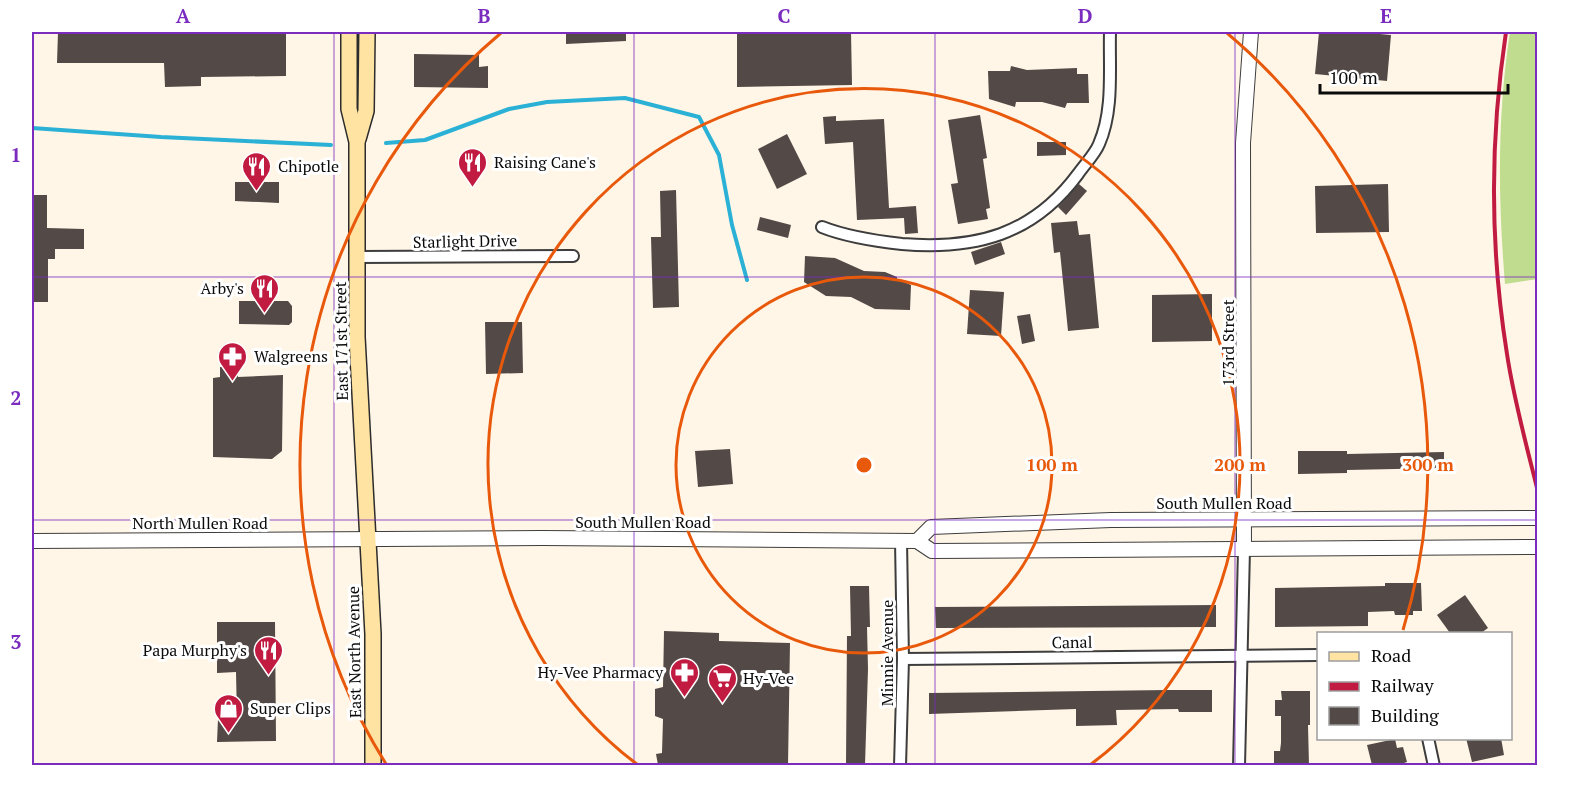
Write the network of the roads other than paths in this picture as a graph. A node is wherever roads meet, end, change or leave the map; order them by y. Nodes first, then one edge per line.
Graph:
1 (349, 32) edge
2 (360, 32) edge
3 (367, 32) edge
4 (1110, 32) edge
5 (1251, 32) edge
6 (366, 85) junction
7 (357, 142) junction
8 (822, 227) dead end
9 (573, 255) dead end
10 (357, 257) junction
11 (1538, 518) edge
12 (1245, 519) junction
13 (368, 538) junction
14 (32, 541) edge
15 (901, 541) junction
16 (917, 541) junction
17 (1538, 547) edge
18 (1244, 549) junction
19 (1242, 655) junction
20 (1317, 655) edge
21 (903, 659) junction
22 (1428, 740) edge
23 (373, 765) edge
24 (900, 765) edge
25 (1239, 765) edge
26 (1434, 765) edge

1 - 7 main road, East 171st Street
2 - 6 main road
3 - 6 main road, East 171st Street
4 - 8 street
5 - 12 street, 173rd Street
6 - 7 main road, East 171st Street
7 - 10 main road, East 171st Street
9 - 10 street, Starlight Drive
10 - 13 main road, East 171st Street
11 - 12 street, South Mullen Road
12 - 16 street, South Mullen Road
12 - 18 street, 173rd Street
13 - 14 street, North Mullen Road
13 - 15 street, South Mullen Road
13 - 23 main road, East North Avenue
15 - 16 street, South Mullen Road
15 - 21 street, Minnie Avenue
16 - 18 street, South Mullen Road
17 - 18 street, South Mullen Road
18 - 19 street, 173rd Street
19 - 20 street
19 - 21 street, Canal
19 - 25 street, 173rd Street
21 - 24 street, Minnie Avenue
22 - 26 street

